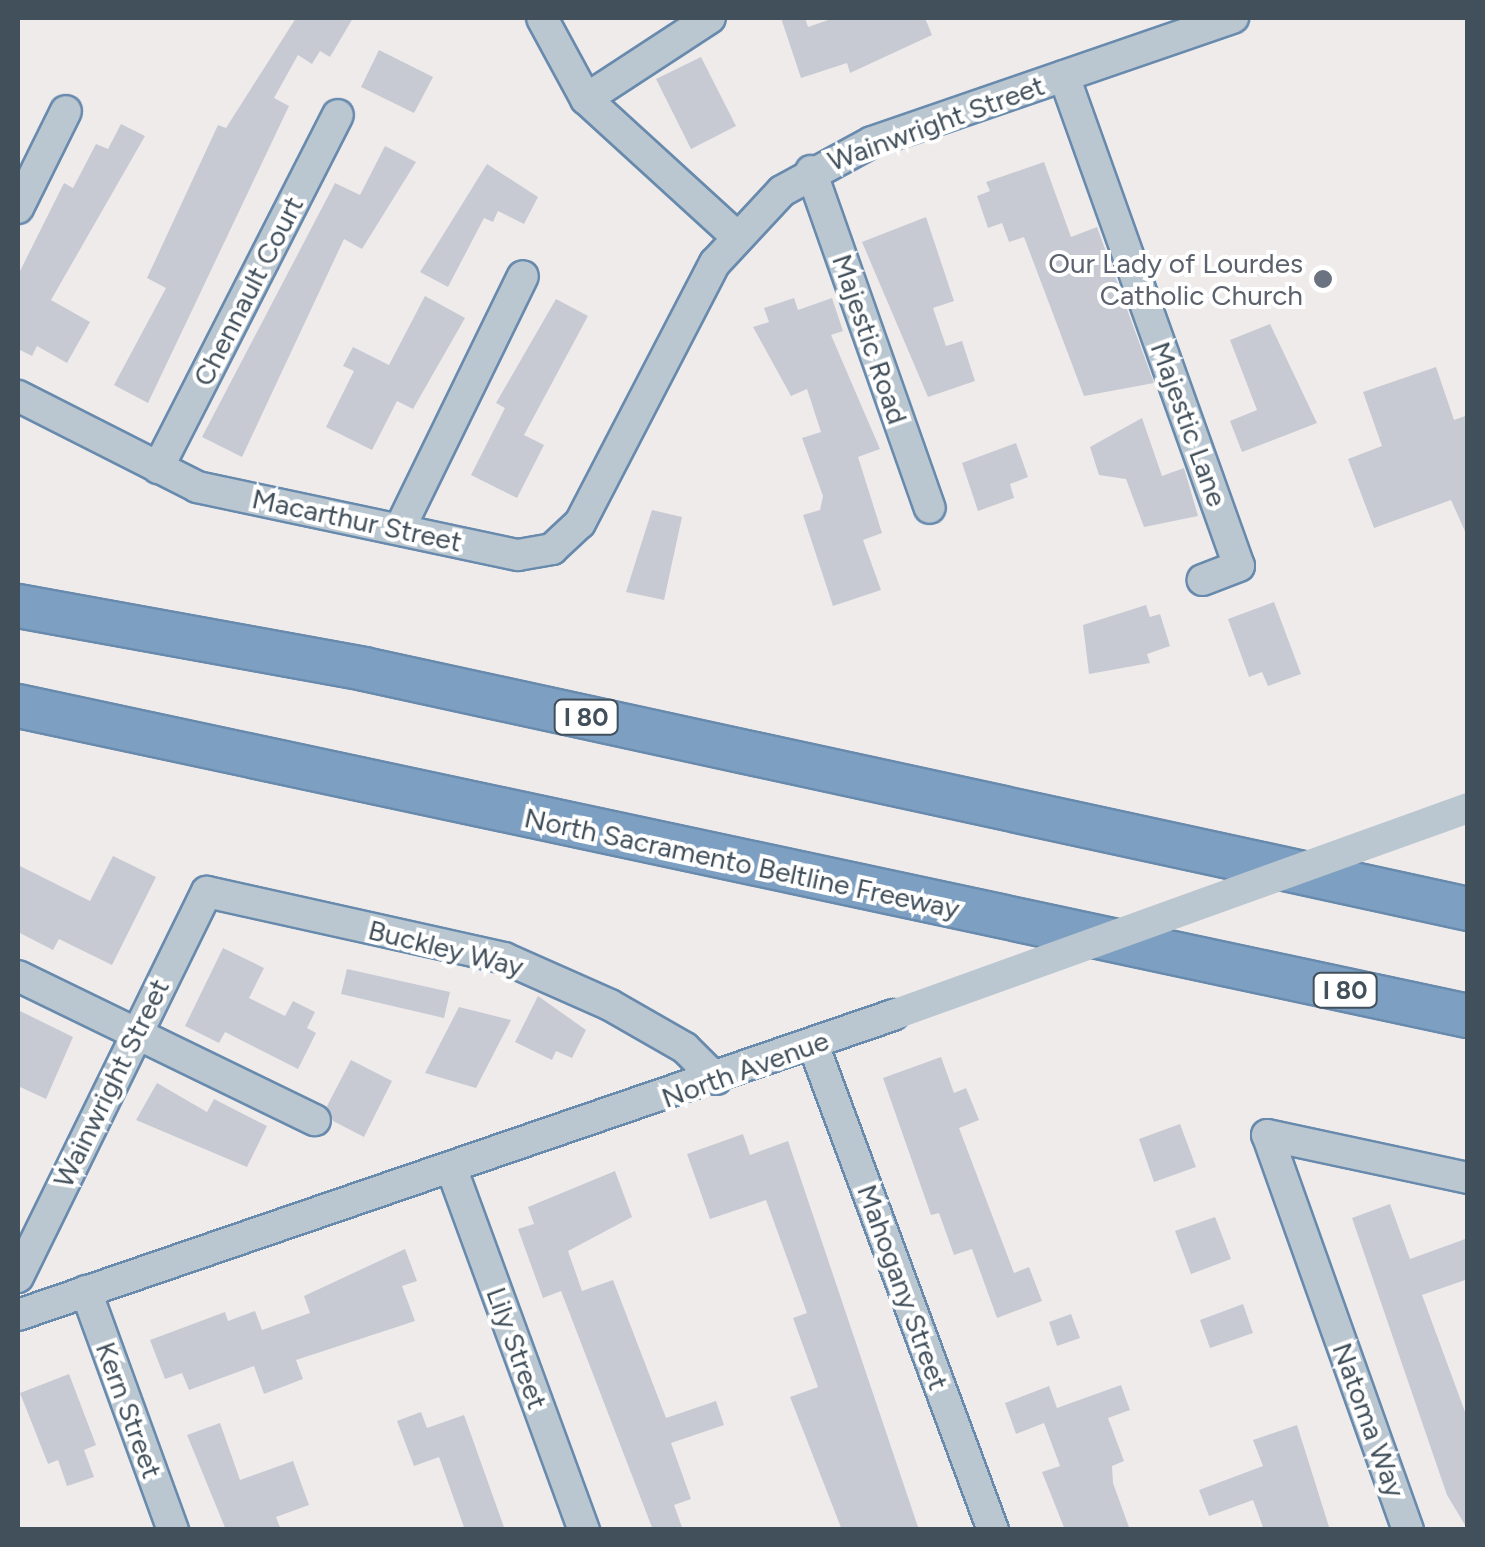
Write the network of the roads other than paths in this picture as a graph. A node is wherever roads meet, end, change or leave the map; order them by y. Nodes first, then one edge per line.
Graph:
1 (542, 18) edge
2 (710, 18) edge
3 (1233, 18) edge
4 (1064, 76) junction
5 (586, 99) junction
6 (66, 111) dead end
7 (338, 115) dead end
8 (811, 170) junction
9 (18, 208) edge
10 (735, 235) junction
11 (523, 276) dead end
12 (18, 396) edge
13 (639, 411) joint
14 (158, 468) junction
15 (930, 508) dead end
16 (400, 528) junction
17 (1203, 580) dead end
18 (18, 606) edge
19 (18, 706) edge
20 (18, 729) edge
21 (184, 746) junction
22 (1468, 808) edge
23 (207, 892) joint
24 (1468, 909) edge
25 (18, 976) edge
26 (1468, 1016) edge
27 (134, 1036) junction
28 (813, 1044) junction
29 (716, 1079) junction
30 (315, 1120) dead end
31 (451, 1166) junction
32 (1468, 1178) edge
33 (21, 1262) edge
34 (86, 1291) junction
35 (18, 1315) edge
36 (172, 1530) edge
37 (584, 1530) edge
38 (993, 1530) edge
39 (1408, 1530) edge

1 - 5 street
2 - 5 street
3 - 4 street, Wainwright Street
4 - 8 street, Wainwright Street
4 - 17 street, Majestic Lane
5 - 10 street
6 - 9 street
7 - 14 street, Chennault Court
8 - 10 street, Wainwright Street
8 - 15 street, Majestic Road
10 - 13 street, Wainwright Street
11 - 16 street
12 - 14 street, Macarthur Street
13 - 16 street, Macarthur Street
14 - 16 street, Macarthur Street
18 - 24 highway, I 80
19 - 21 highway, North Sacramento Beltline Freeway / I 80
20 - 21 highway
21 - 26 highway, North Sacramento Beltline Freeway / I 80
22 - 28 street, North Avenue, bridge
23 - 27 street, Wainwright Street
23 - 29 street, Buckley Way
25 - 27 street
27 - 30 street
27 - 33 street, Wainwright Street
28 - 29 street, North Avenue
28 - 38 street, Mahogany Street
29 - 31 street, North Avenue
31 - 34 street, North Avenue
31 - 37 street, Lily Street
32 - 39 street, Natoma Way
34 - 35 street, North Avenue
34 - 36 street, Kern Street

